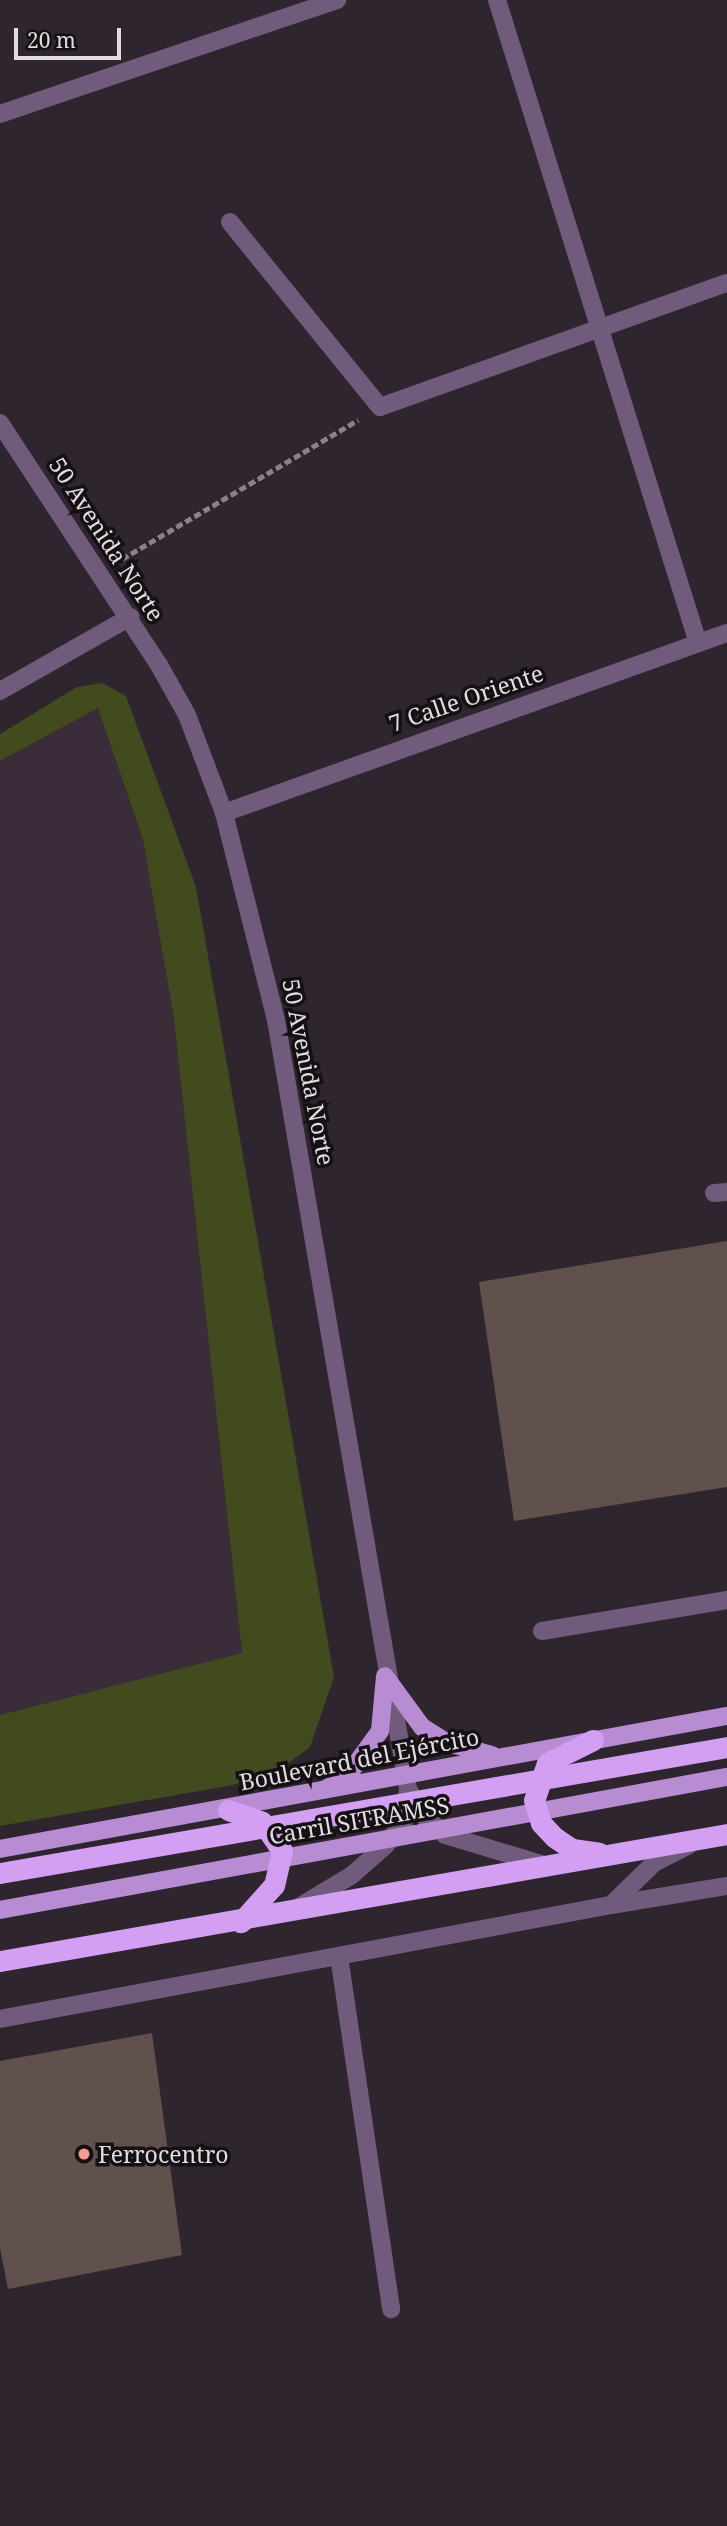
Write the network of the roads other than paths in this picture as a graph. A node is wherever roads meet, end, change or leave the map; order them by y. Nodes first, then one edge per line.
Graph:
1 (337, 0) edge
2 (497, 0) edge
3 (0, 114) edge
4 (230, 222) dead end
5 (727, 283) edge
6 (603, 324) junction
7 (0, 423) edge
8 (130, 617) junction
9 (727, 634) edge
10 (698, 643) junction
11 (0, 691) edge
12 (224, 813) junction
13 (727, 1600) edge
14 (542, 1631) dead end
15 (385, 1676) junction
16 (727, 1716) edge
17 (593, 1740) junction
18 (727, 1747) edge
19 (509, 1756) junction
20 (727, 1777) edge
21 (538, 1780) junction
22 (409, 1792) junction
23 (297, 1798) junction
24 (228, 1810) junction
25 (267, 1826) junction
26 (727, 1834) edge
27 (699, 1839) junction
28 (0, 1850) edge
29 (619, 1854) junction
30 (554, 1867) junction
31 (0, 1873) edge
32 (727, 1886) edge
33 (611, 1905) junction
34 (0, 1910) edge
35 (287, 1914) junction
36 (241, 1923) junction
37 (339, 1956) junction
38 (0, 1961) edge
39 (0, 2020) edge
40 (391, 2309) dead end

1 - 3 street
2 - 6 street
4 - 6 street
5 - 6 street
6 - 10 street
7 - 8 street, 50 Avenida Norte
8 - 11 street
8 - 12 street, 50 Avenida Norte
9 - 10 street, 7 Calle Oriente
10 - 12 street, 7 Calle Oriente
12 - 15 street, 50 Avenida Norte
13 - 14 street
15 - 19 main road
15 - 22 street, 50 Avenida Norte
15 - 23 main road
16 - 17 main road, Boulevard del Ejército
17 - 19 main road, Boulevard del Ejército
17 - 21 highway
18 - 21 highway, Boulevard del Ejército
19 - 22 main road, Boulevard del Ejército
20 - 34 main road, Carril SITRAMSS
21 - 22 highway, Boulevard del Ejército
21 - 29 highway
22 - 23 main road, Boulevard del Ejército
22 - 25 highway, Boulevard del Ejército
22 - 30 street
22 - 35 street
23 - 24 main road, Boulevard del Ejército
24 - 25 highway
24 - 28 main road, Boulevard del Ejército
25 - 31 highway, Boulevard del Ejército
25 - 36 highway
26 - 27 highway
27 - 29 highway
27 - 33 street
29 - 30 highway
30 - 35 highway
32 - 33 street
33 - 37 street
35 - 36 highway
36 - 38 highway
37 - 39 street
37 - 40 street

